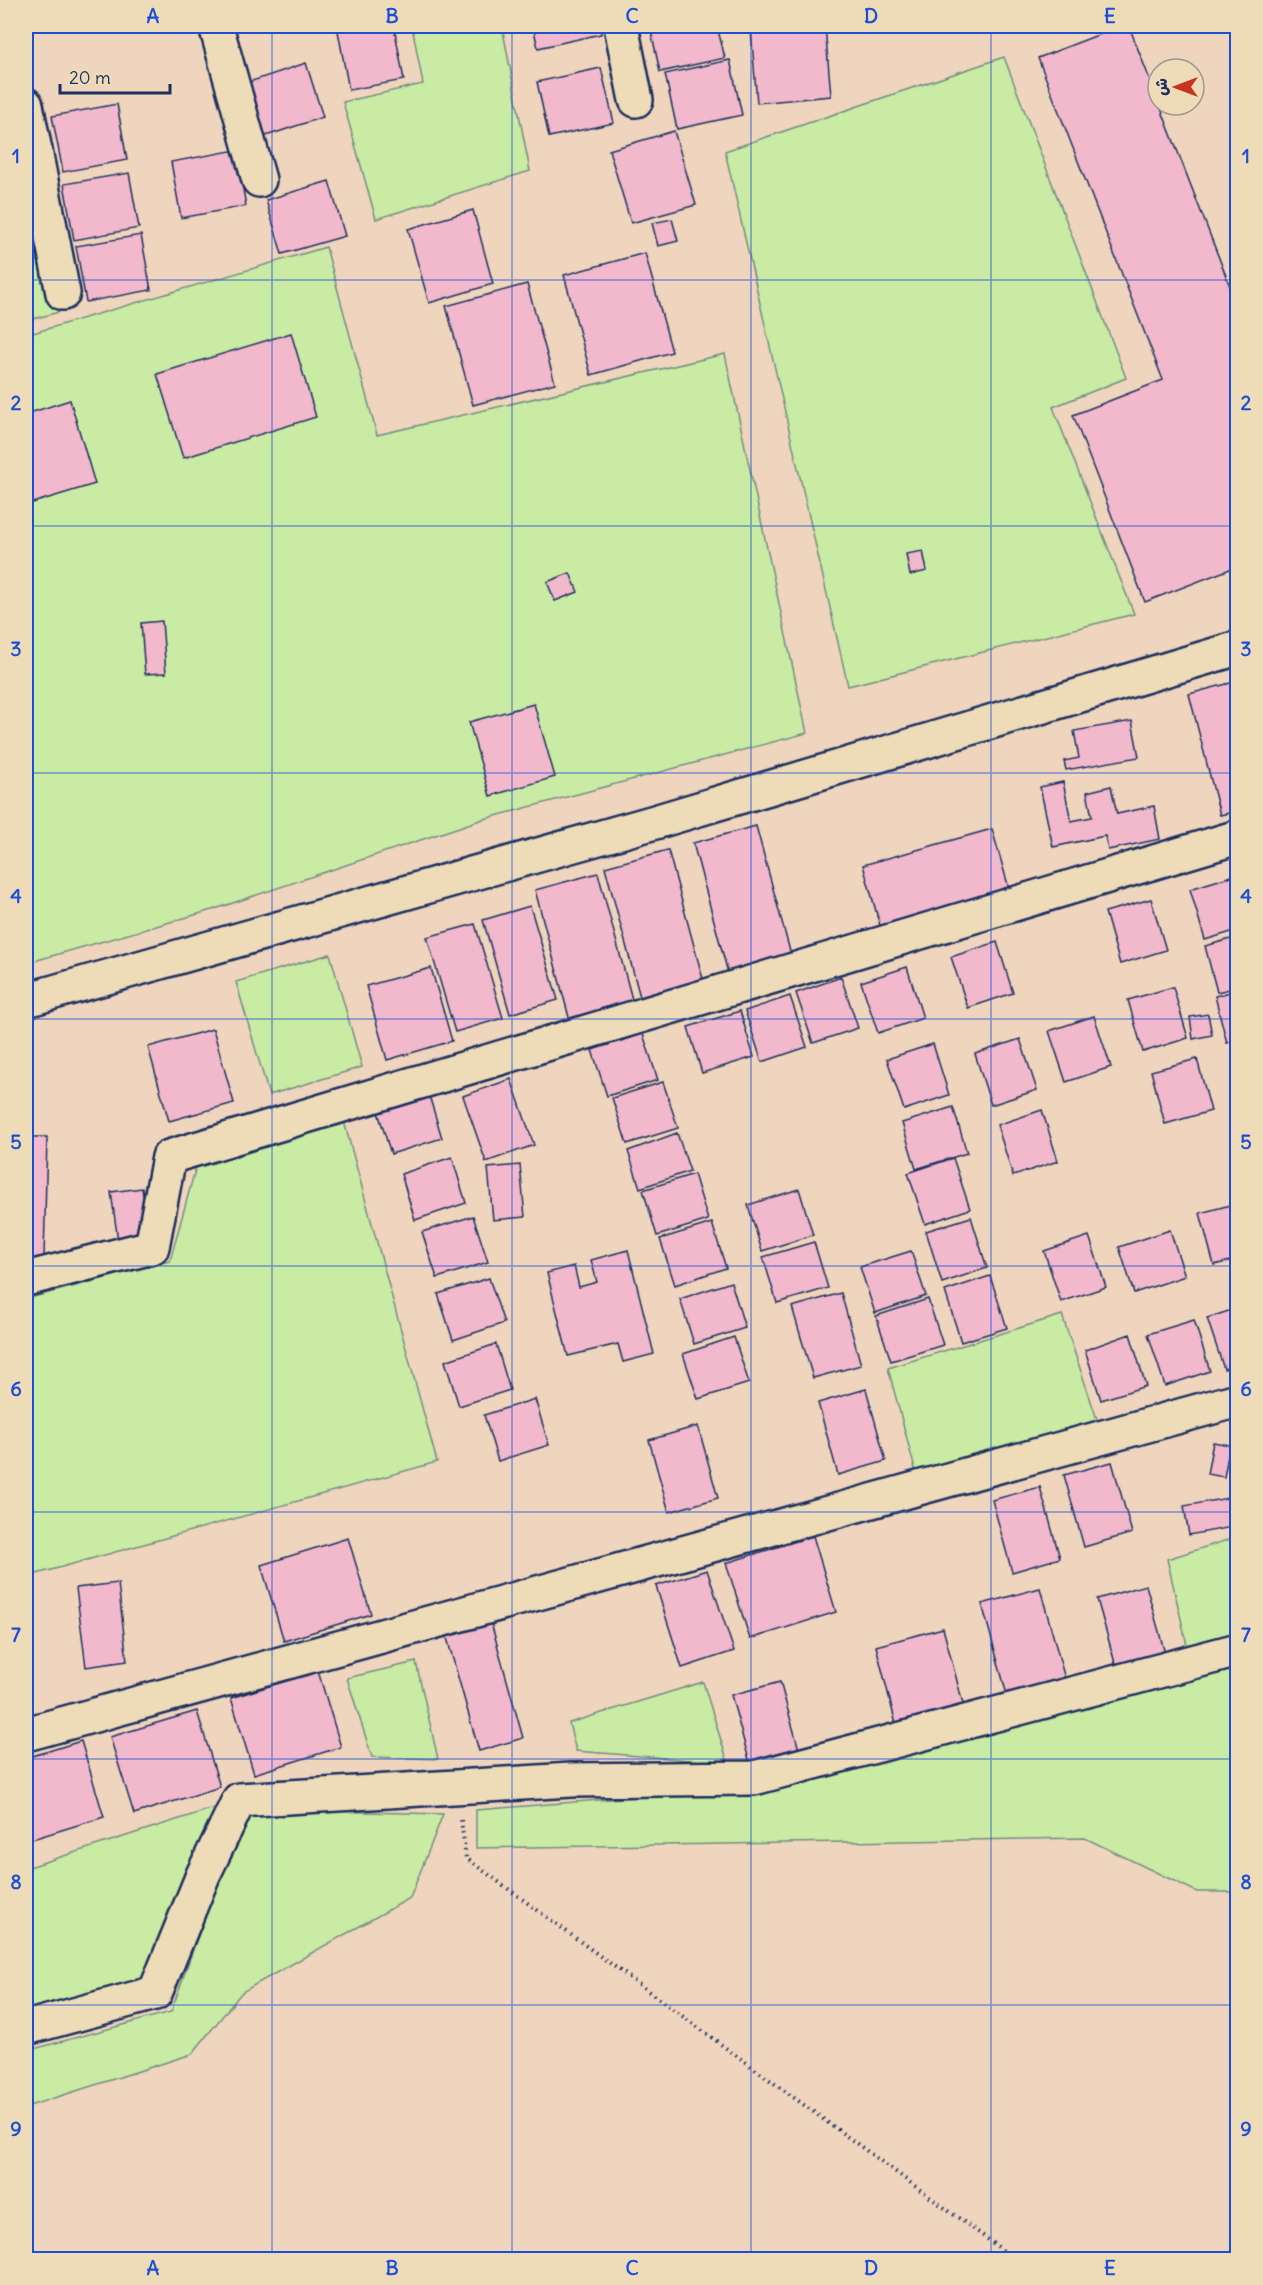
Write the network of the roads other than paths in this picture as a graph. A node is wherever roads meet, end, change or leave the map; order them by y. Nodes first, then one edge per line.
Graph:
1 (216, 26) edge
2 (621, 26) edge
3 (636, 100) dead end
4 (26, 105) edge
5 (259, 180) dead end
6 (63, 293) dead end
7 (1238, 648) edge
8 (1238, 837) edge
9 (26, 1000) edge
10 (26, 1280) edge
11 (1238, 1400) edge
12 (1238, 1650) edge
13 (26, 1734) edge
14 (26, 2028) edge

1 - 5 street
2 - 3 street
4 - 6 street
7 - 9 street
8 - 10 street
11 - 13 street
12 - 14 street

